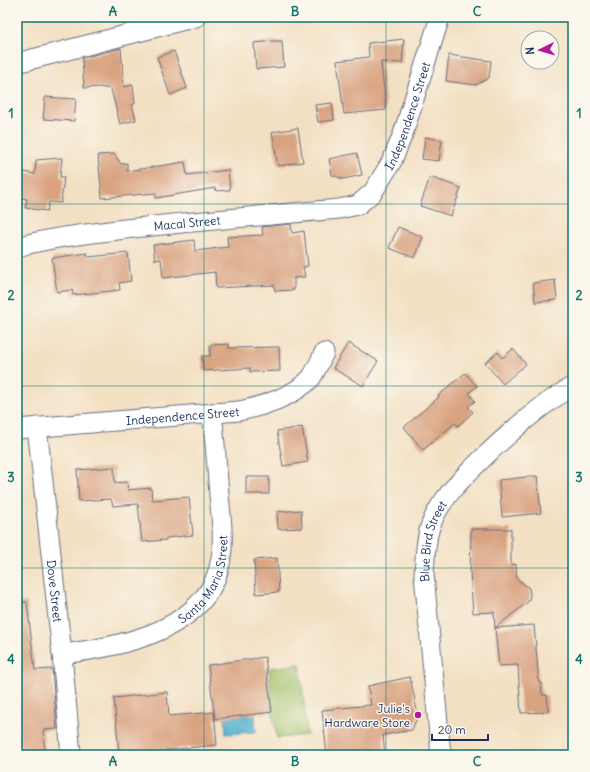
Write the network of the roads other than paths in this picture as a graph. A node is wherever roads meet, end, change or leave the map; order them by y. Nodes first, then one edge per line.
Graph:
1 (196, 17) edge
2 (440, 17) edge
3 (17, 63) edge
4 (358, 205) joint
5 (17, 247) edge
6 (324, 353) dead end
7 (573, 386) edge
8 (212, 413) junction
9 (37, 427) junction
10 (17, 429) edge
11 (62, 654) junction
12 (71, 755) edge
13 (441, 755) edge

1 - 3 street
2 - 4 street, Independence Street
4 - 5 street, Macal Street
6 - 8 street, Independence Street
7 - 13 street, Blue Bird Street
8 - 9 street, Independence Street
8 - 11 street, Santa Maria Street
9 - 10 street, Independence Street
9 - 11 street, Dove Street
11 - 12 street, Dove Street

